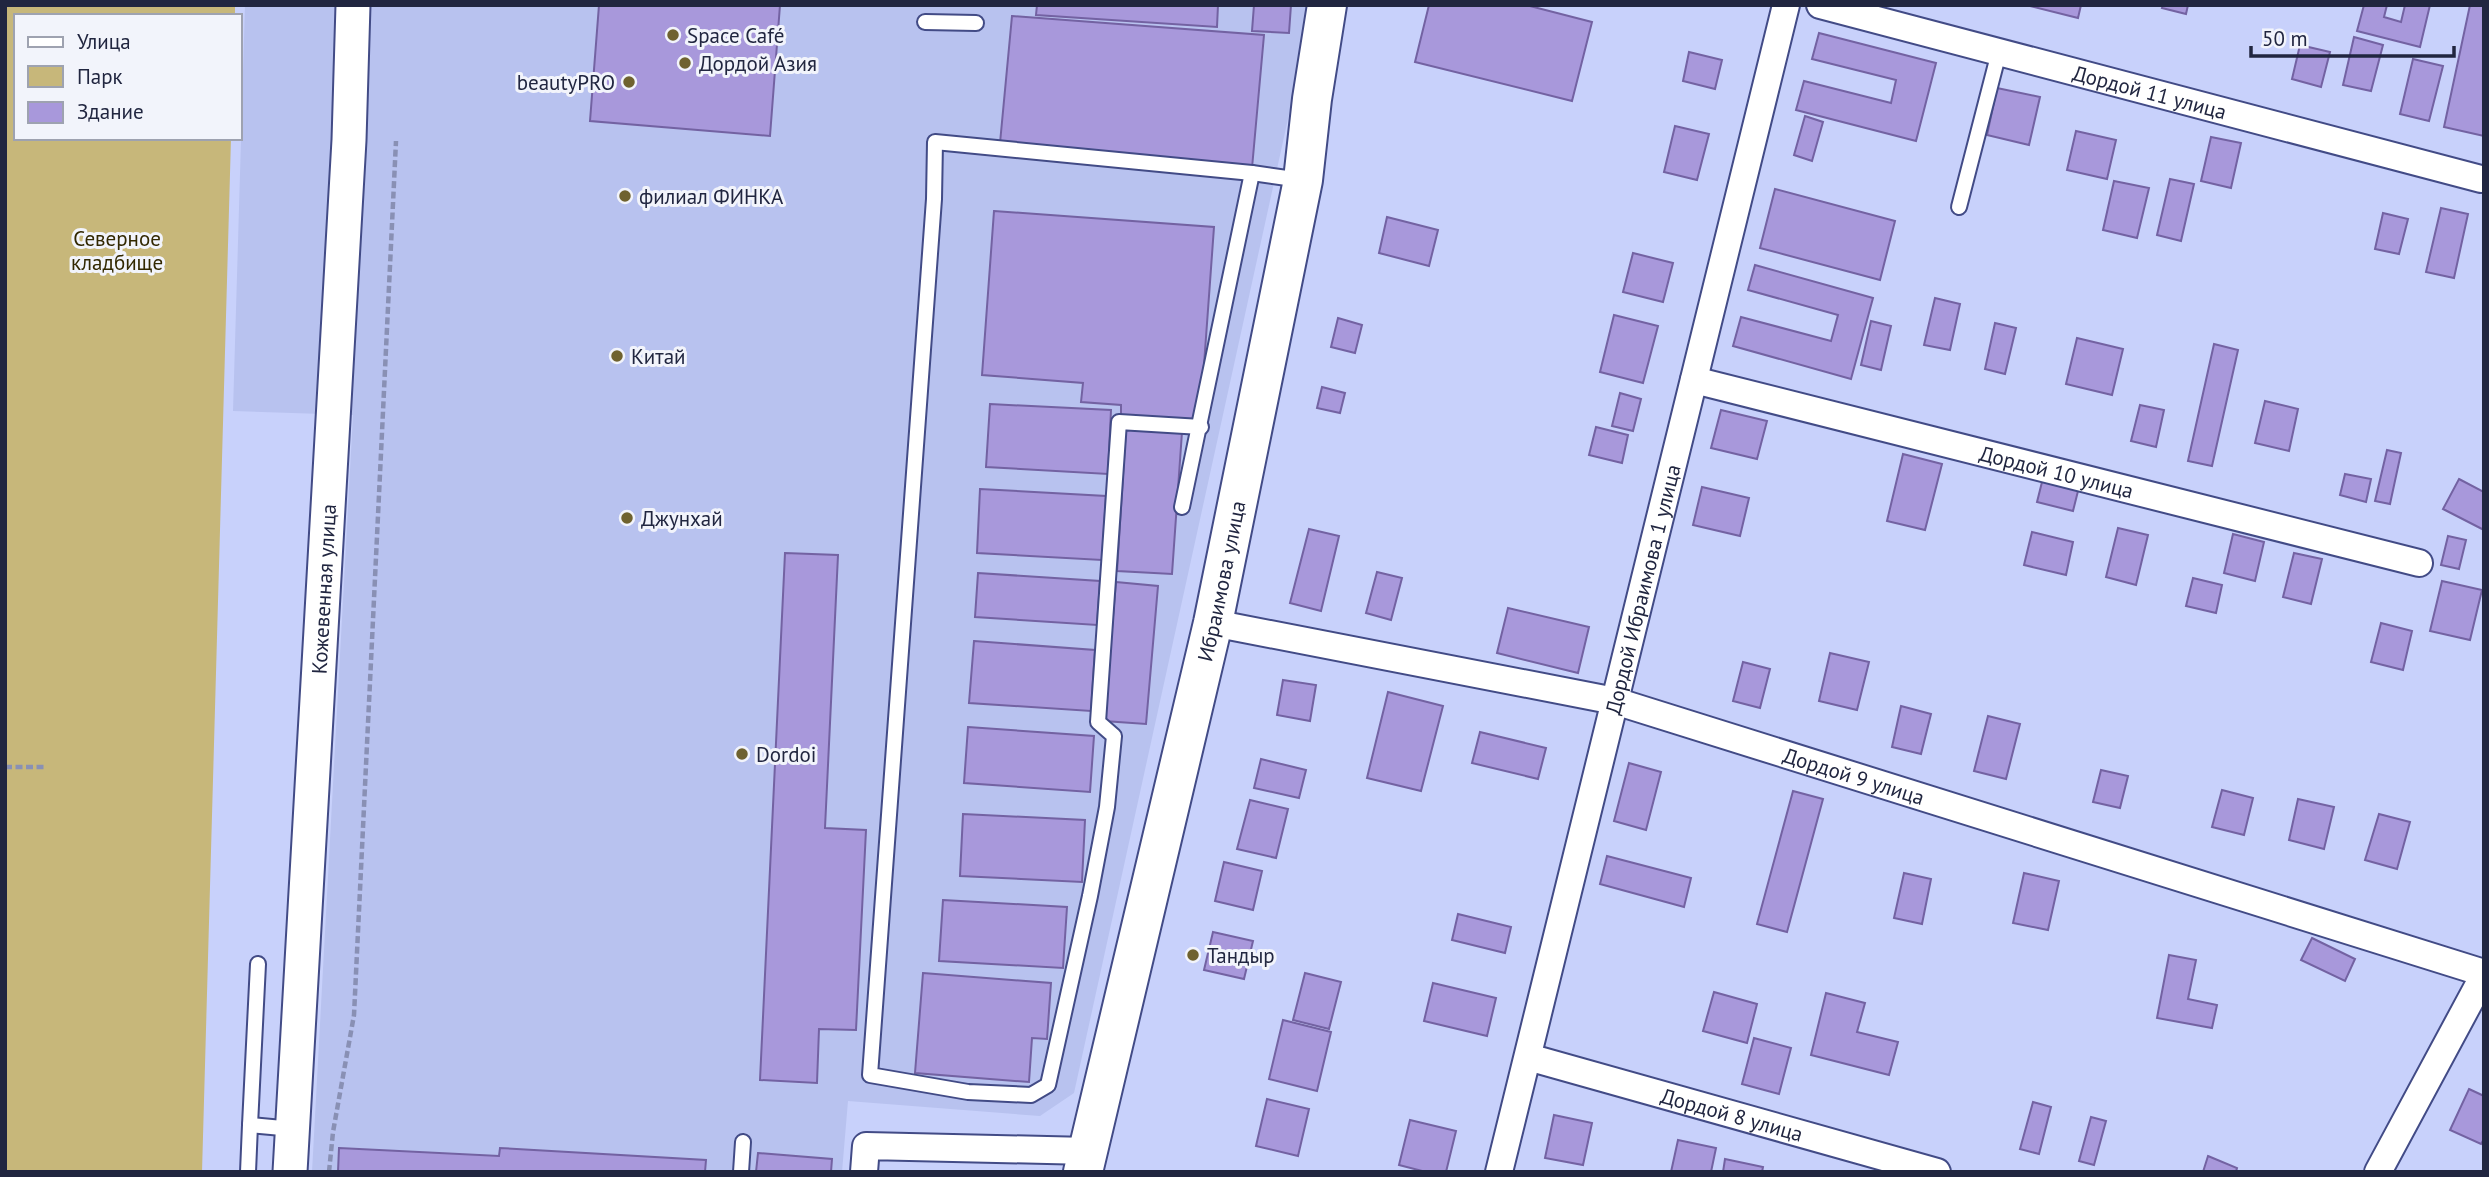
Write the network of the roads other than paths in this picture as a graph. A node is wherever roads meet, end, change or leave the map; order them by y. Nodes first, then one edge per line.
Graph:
1 (353, 5) edge
2 (1327, 5) edge
3 (1786, 5) edge
4 (1820, 5) edge
5 (925, 22) dead end
6 (976, 23) dead end
7 (1999, 52) junction
8 (1252, 173) junction
9 (2482, 178) dead end
10 (1303, 180) junction
11 (1959, 207) dead end
12 (1694, 380) junction
13 (1200, 427) junction
14 (1182, 508) dead end
15 (2419, 563) dead end
16 (1213, 623) junction
17 (1615, 701) junction
18 (258, 964) dead end
19 (2484, 974) edge
20 (1528, 1057) junction
21 (250, 1125) junction
22 (293, 1129) junction
23 (743, 1142) dead end
24 (865, 1159) edge
25 (1086, 1162) edge
26 (248, 1172) edge
27 (290, 1172) edge
28 (740, 1172) edge
29 (1499, 1172) edge
30 (1937, 1172) edge
31 (2378, 1172) edge

1 - 22 street, Кожевенная улица
2 - 10 main road, Ибраимова улица
3 - 12 street, Дордой Ибраимова 1 улица
4 - 7 street, Дордой 11 улица
5 - 6 lane
7 - 9 street, Дордой 11 улица
7 - 11 lane
8 - 10 lane
8 - 13 lane
8 - 13 lane
10 - 16 main road, Ибраимова улица
12 - 15 street, Дордой 10 улица
12 - 17 street, Дордой Ибраимова 1 улица
13 - 14 lane
16 - 17 street, Дордой 9 улица
16 - 25 main road, Ибраимова улица
17 - 19 street, Дордой 9 улица
17 - 20 street, Дордой Ибраимова 1 улица
18 - 21 lane
19 - 31 street
20 - 29 street, Дордой Ибраимова 1 улица
20 - 30 street, Дордой 8 улица
21 - 22 lane
21 - 26 lane
22 - 27 street, Кожевенная улица
23 - 28 lane
24 - 25 street

